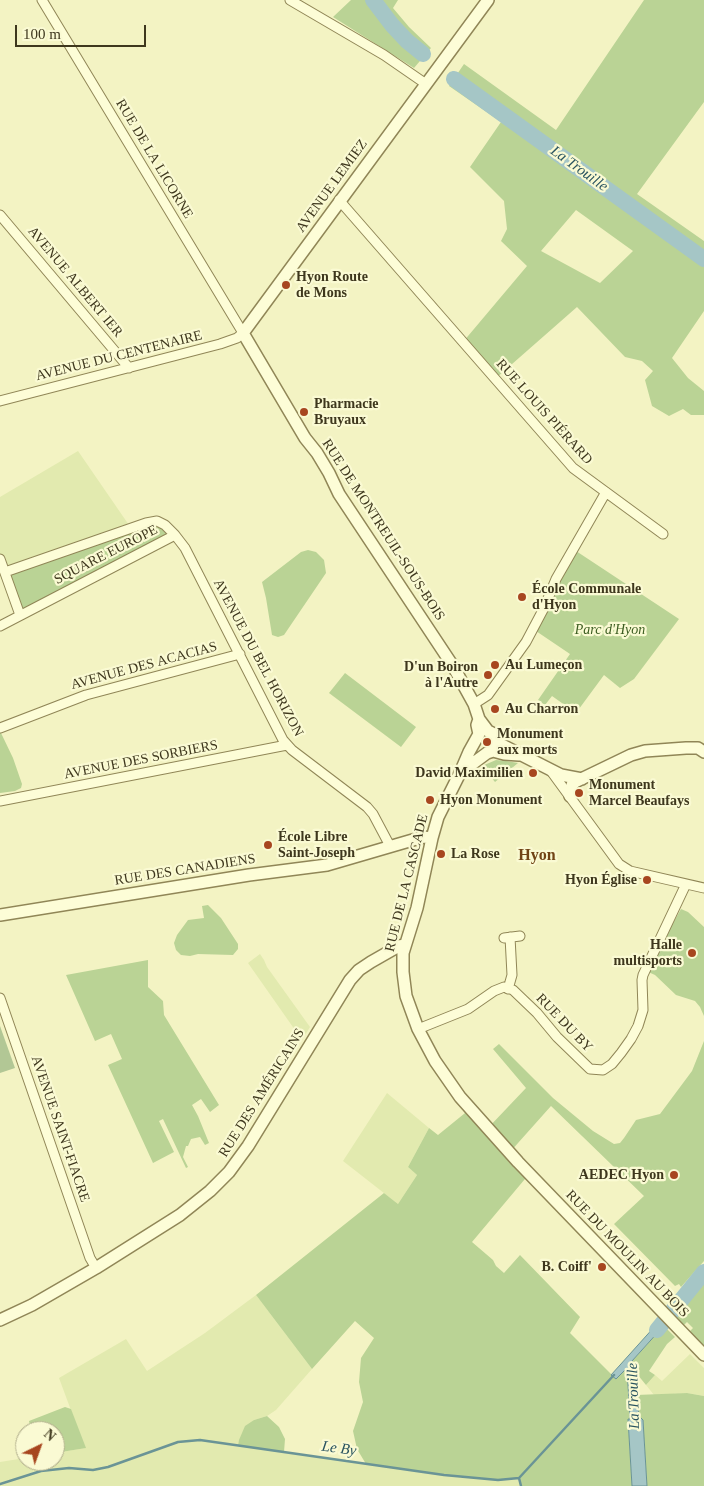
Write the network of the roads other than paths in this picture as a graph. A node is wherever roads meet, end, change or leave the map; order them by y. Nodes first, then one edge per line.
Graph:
1 (42, 0) edge
2 (290, 0) edge
3 (488, 0) edge
4 (426, 84) junction
5 (340, 200) junction
6 (0, 215) edge
7 (244, 333) junction
8 (129, 368) junction
9 (0, 401) edge
10 (606, 492) junction
11 (663, 534) dead end
12 (175, 535) junction
13 (0, 559) edge
14 (5, 572) junction
15 (20, 615) junction
16 (0, 626) edge
17 (240, 654) junction
18 (474, 704) junction
19 (0, 728) edge
20 (481, 736) junction
21 (287, 745) junction
22 (702, 748) edge
23 (493, 749) junction
24 (551, 770) junction
25 (460, 773) junction
26 (579, 781) junction
27 (570, 796) junction
28 (0, 801) edge
29 (432, 838) junction
30 (390, 846) junction
31 (686, 884) junction
32 (704, 888) edge
33 (0, 915) edge
34 (511, 937) dead end
35 (405, 945) junction
36 (508, 988) junction
37 (0, 998) edge
38 (418, 1029) junction
39 (530, 1173) joint
40 (96, 1268) junction
41 (0, 1320) edge
42 (704, 1355) edge

1 - 7 street, RUE DE LA LICORNE
2 - 4 street
3 - 4 street, AVENUE LEMIEZ
4 - 5 street, AVENUE LEMIEZ
5 - 7 street, AVENUE LEMIEZ
5 - 10 street, RUE LOUIS PIÉRARD
6 - 8 street, AVENUE ALBERT IER
7 - 8 street, AVENUE DU CENTENAIRE
7 - 18 street, RUE DE MONTREUIL-SOUS-BOIS
8 - 9 street, AVENUE DU CENTENAIRE
10 - 11 street, RUE LOUIS PIÉRARD
10 - 18 street
12 - 14 street, SQUARE EUROPE
12 - 15 street, SQUARE EUROPE
12 - 17 street, AVENUE DU BEL HORIZON
13 - 14 street
14 - 15 street
15 - 16 street, SQUARE EUROPE
17 - 19 street, AVENUE DES ACACIAS
17 - 21 street, AVENUE DU BEL HORIZON
18 - 20 street, RUE DE MONTREUIL-SOUS-BOIS
20 - 23 street
20 - 23 street
20 - 25 street, RUE DE LA CASCADE
21 - 28 street, AVENUE DES SORBIERS
21 - 30 street, AVENUE DU BEL HORIZON
22 - 26 street
23 - 24 street
23 - 25 street
24 - 26 street
24 - 27 street
25 - 29 street, RUE DE LA CASCADE
26 - 27 street
27 - 31 street
29 - 30 street, RUE DES CANADIENS
29 - 35 street, RUE DE LA CASCADE
30 - 33 street, RUE DES CANADIENS
31 - 32 street
31 - 36 street, RUE DU BY
34 - 36 street
35 - 38 street, RUE DE LA CASCADE
35 - 40 street, RUE DES AMÉRICAINS
36 - 38 street
37 - 40 street, AVENUE SAINT-FIACRE
38 - 39 street, RUE DE LA CASCADE
39 - 42 street, RUE DU MOULIN AU BOIS
40 - 41 street, RUE DES AMÉRICAINS

